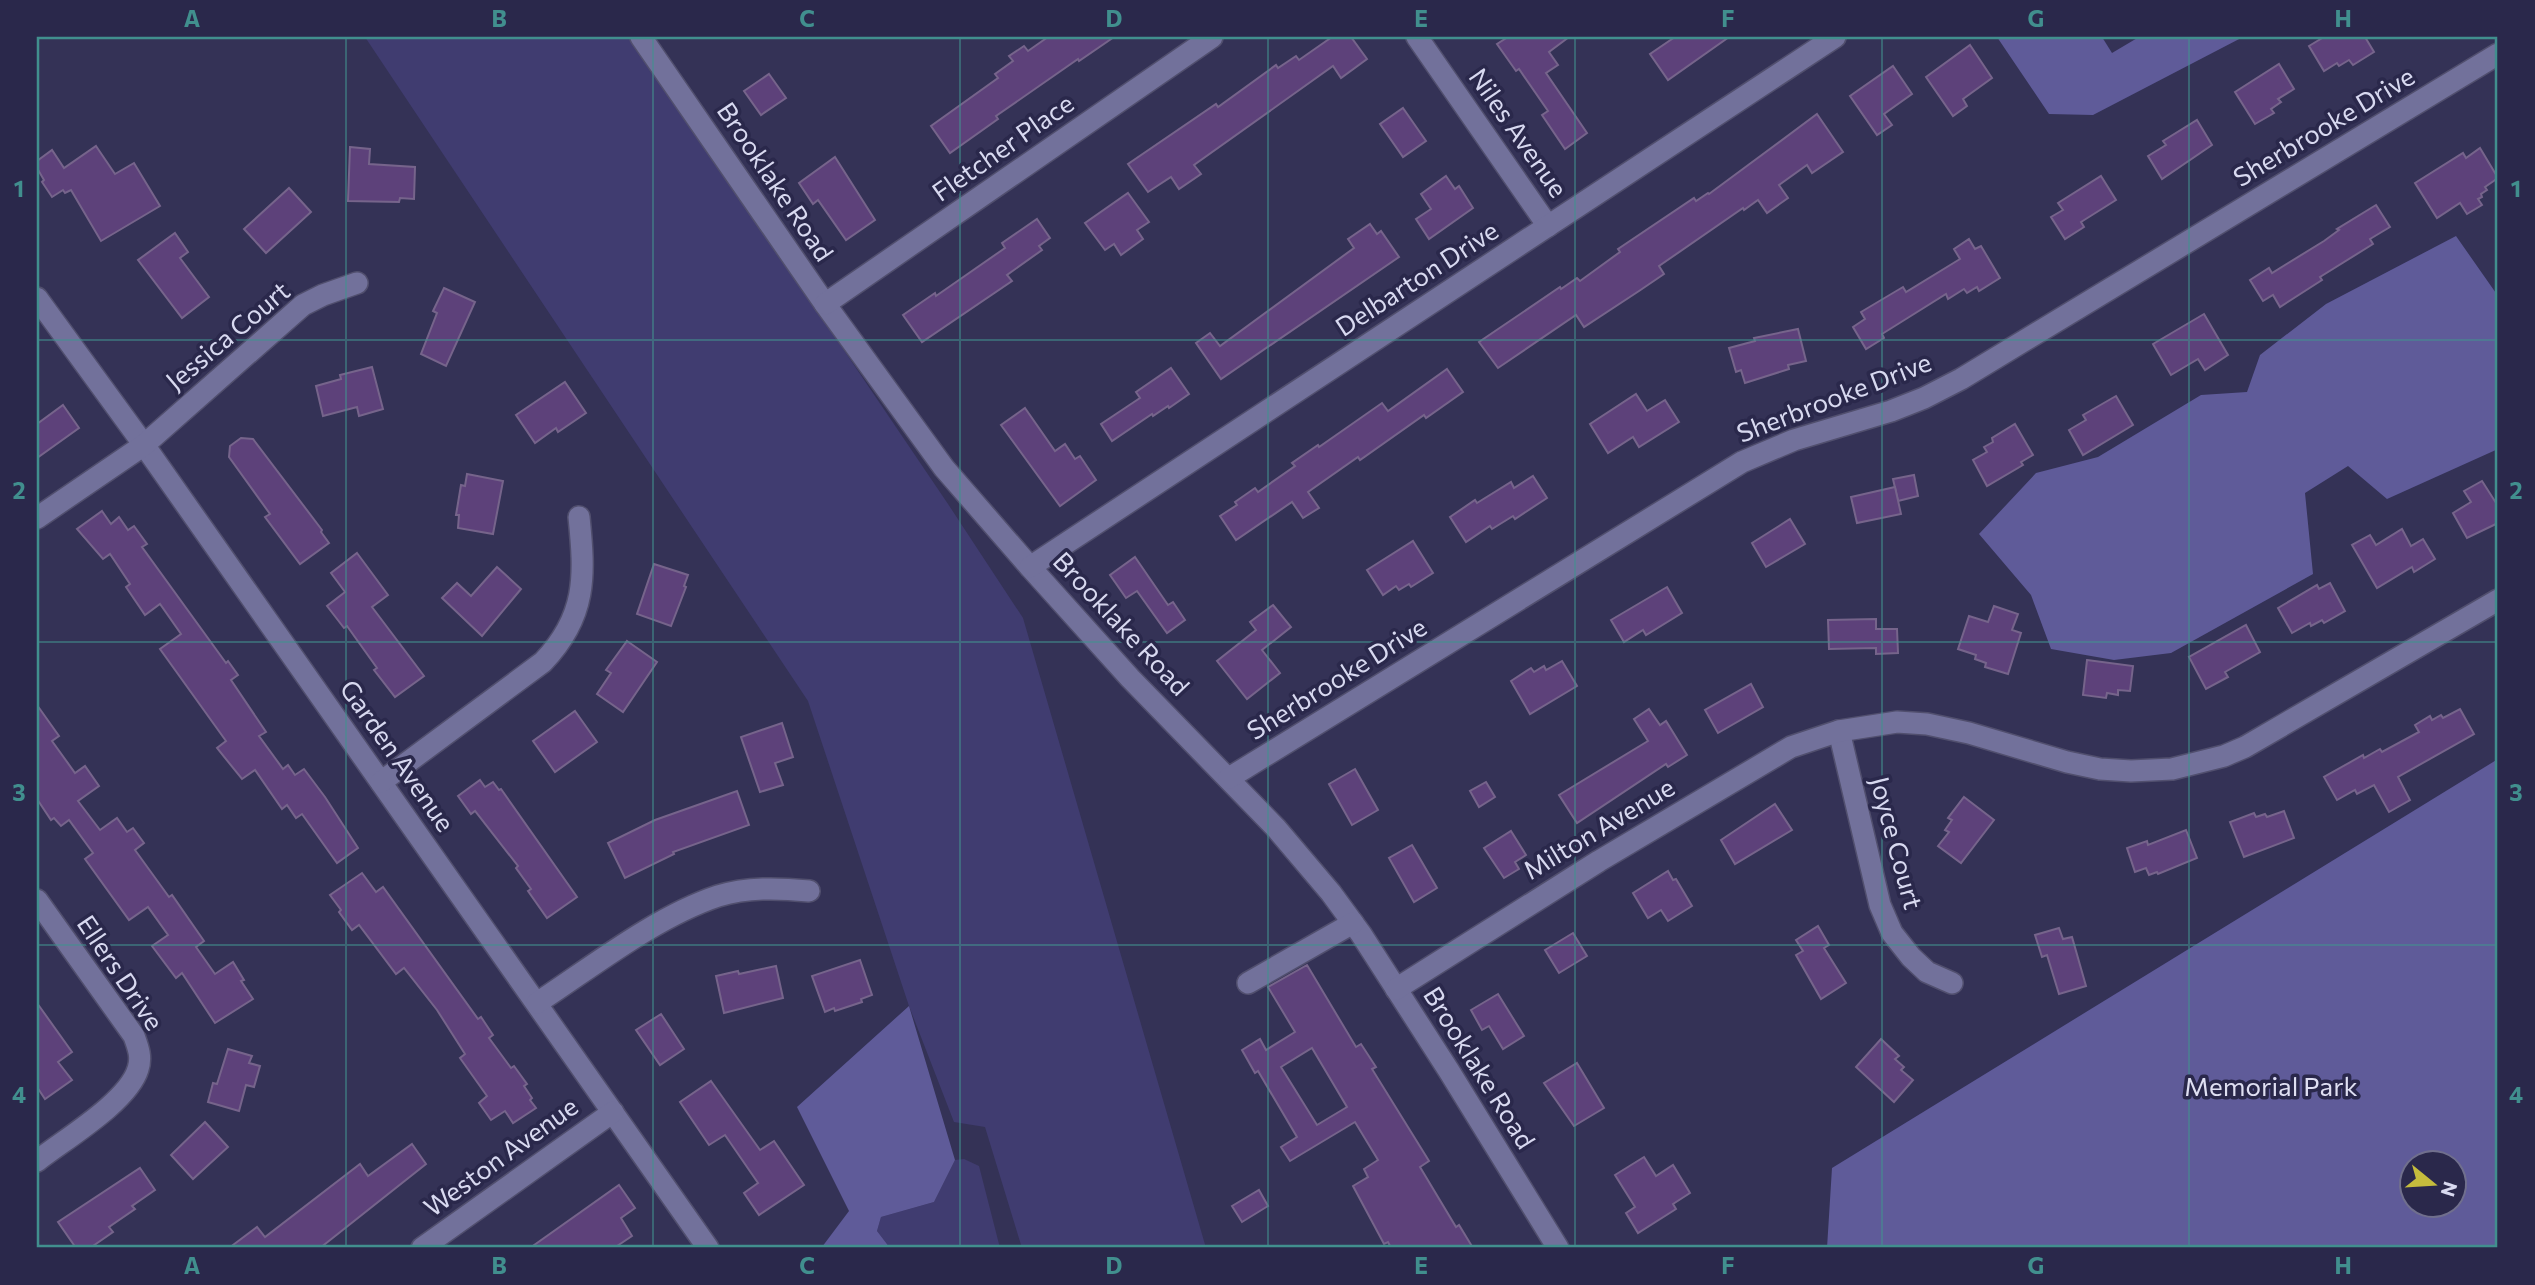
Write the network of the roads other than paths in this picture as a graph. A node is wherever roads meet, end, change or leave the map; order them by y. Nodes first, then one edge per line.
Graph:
1 (641, 37) edge
2 (1212, 37) edge
3 (1417, 37) edge
4 (1835, 37) edge
5 (2498, 54) edge
6 (1548, 226) junction
7 (357, 283) dead end
8 (37, 298) edge
9 (825, 304) junction
10 (144, 445) junction
11 (579, 517) dead end
12 (37, 518) edge
13 (1030, 567) junction
14 (2498, 600) edge
15 (1839, 731) junction
16 (1229, 779) junction
17 (381, 782) junction
18 (809, 891) dead end
19 (37, 900) edge
20 (1353, 923) junction
21 (1248, 983) dead end
22 (1952, 983) dead end
23 (1396, 989) junction
24 (537, 1003) junction
25 (613, 1112) junction
26 (37, 1161) edge
27 (422, 1248) edge
28 (708, 1248) edge
29 (1558, 1248) edge

1 - 9 street, Brooklake Road
2 - 9 street, Fletcher Place
3 - 6 street, Niles Avenue
4 - 6 street, Delbarton Drive
5 - 16 street, Sherbrooke Drive
6 - 13 street, Delbarton Drive
7 - 10 street, Jessica Court
8 - 10 street, Garden Avenue
9 - 13 street, Brooklake Road
10 - 12 street, Jessica Court
10 - 17 street, Garden Avenue
11 - 17 street
13 - 16 street, Brooklake Road
14 - 15 street
15 - 22 street, Joyce Court
15 - 23 street, Milton Avenue
16 - 20 street, Brooklake Road
17 - 24 street, Garden Avenue
18 - 24 street
19 - 26 street, Ellers Drive
20 - 21 street
20 - 23 street, Brooklake Road
23 - 29 street, Brooklake Road
24 - 25 street, Garden Avenue
25 - 27 street, Weston Avenue
25 - 28 street, Garden Avenue

